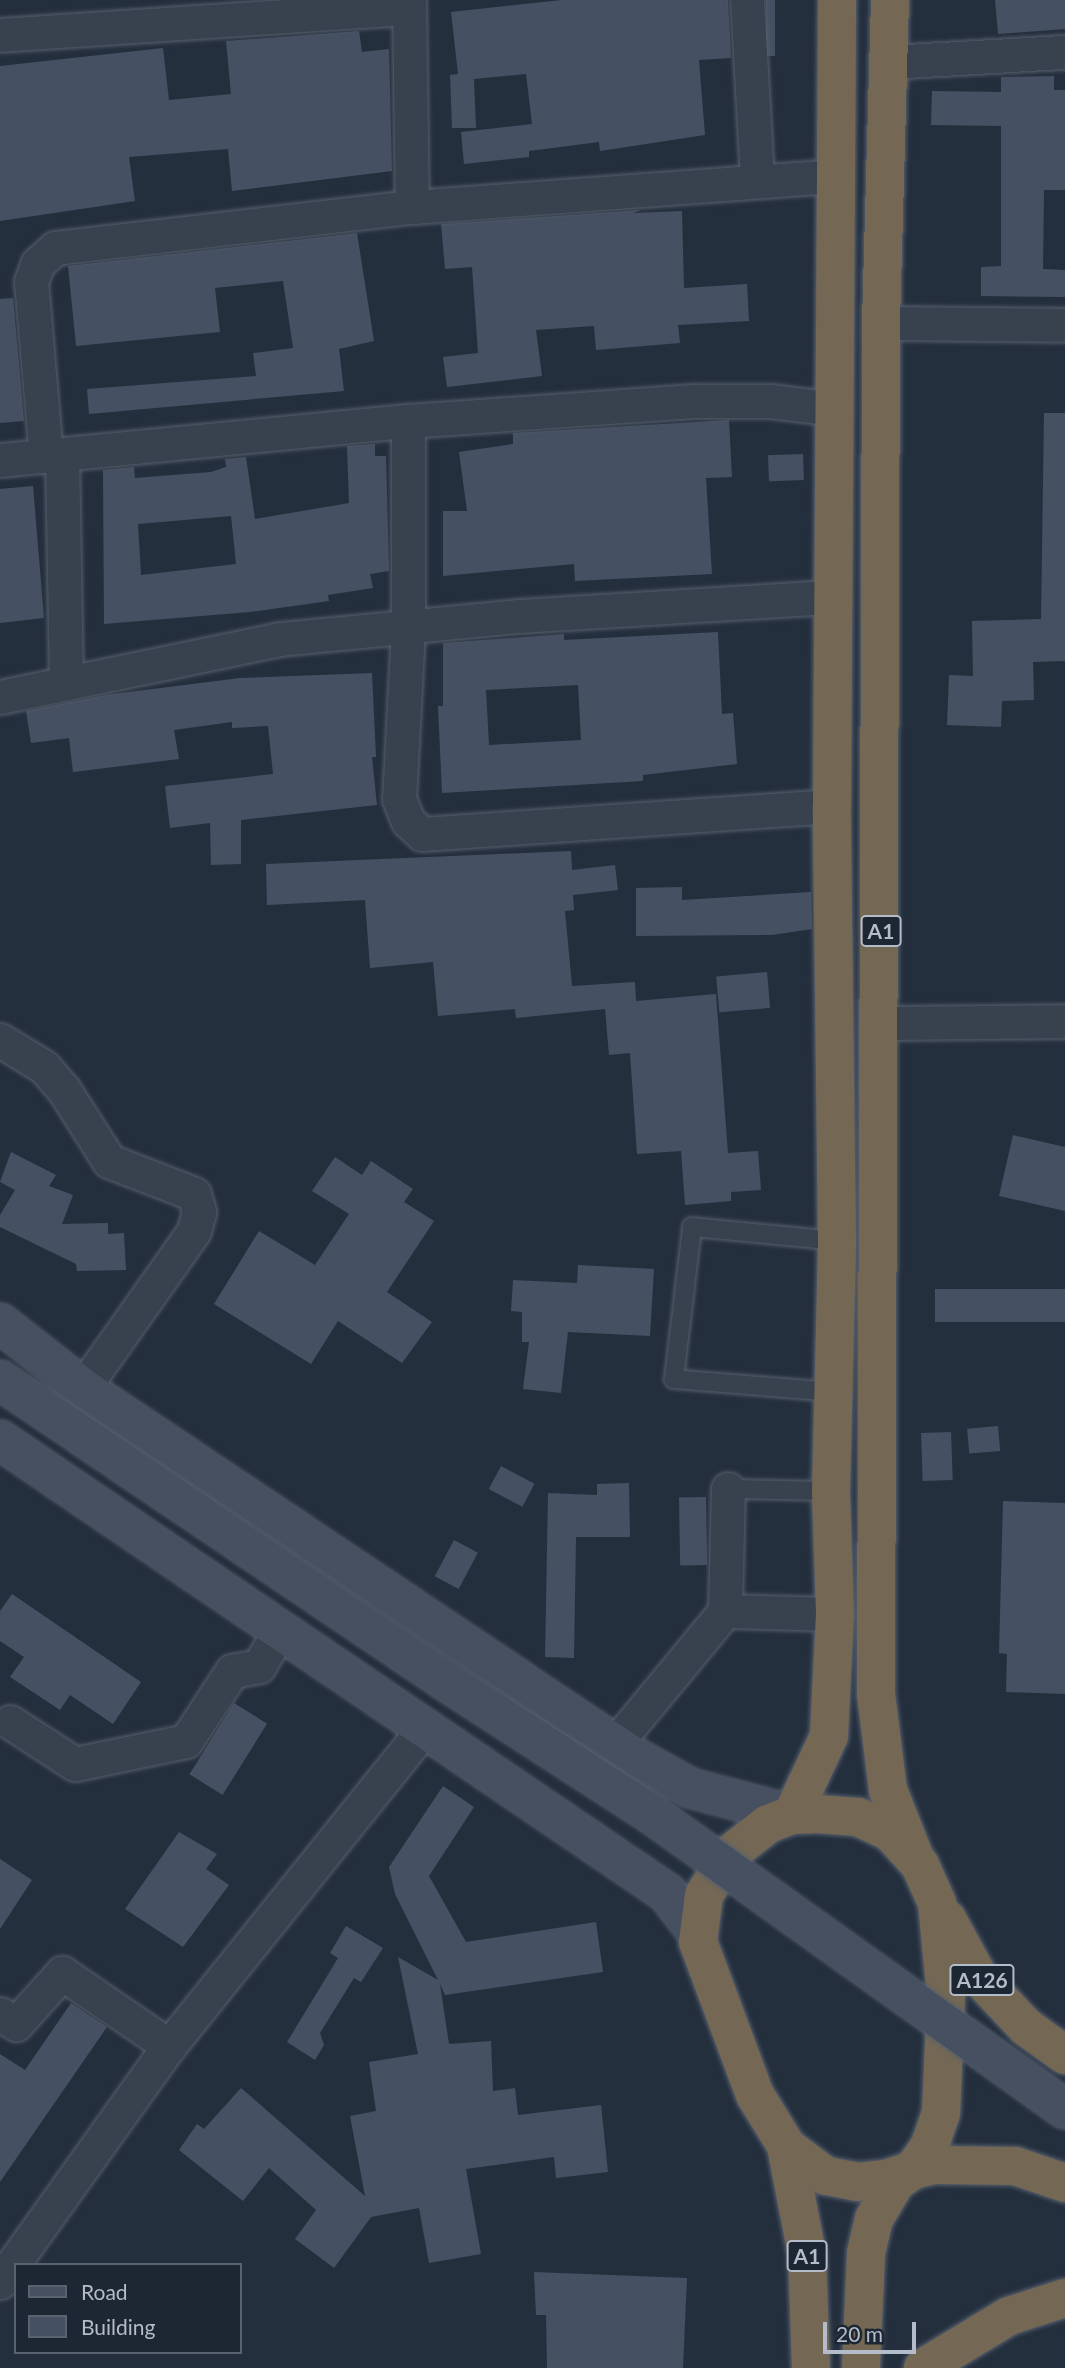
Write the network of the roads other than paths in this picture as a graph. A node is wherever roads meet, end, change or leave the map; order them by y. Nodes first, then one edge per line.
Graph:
1 (747, 0) edge
2 (837, 0) edge
3 (890, 0) edge
4 (409, 4) edge
5 (0, 35) edge
6 (1065, 52) edge
7 (889, 62) junction
8 (836, 176) junction
9 (757, 179) junction
10 (412, 207) junction
11 (881, 323) junction
12 (1065, 325) edge
13 (835, 409) junction
14 (408, 421) junction
15 (54, 455) junction
16 (0, 460) edge
17 (833, 597) junction
18 (408, 629) junction
19 (66, 684) junction
20 (0, 697) edge
21 (832, 806) junction
22 (1065, 1021) edge
23 (881, 1023) junction
24 (0, 1040) edge
25 (837, 1241) junction
26 (0, 1323) edge
27 (0, 1380) edge
28 (83, 1388) junction
29 (834, 1392) junction
30 (0, 1440) edge
31 (728, 1489) joint
32 (831, 1491) junction
33 (726, 1611) junction
34 (835, 1614) junction
35 (281, 1630) junction
36 (10, 1722) dead end
37 (424, 1729) junction
38 (615, 1744) junction
39 (792, 1815) junction
40 (922, 1869) junction
41 (697, 1931) junction
42 (0, 2014) edge
43 (169, 2046) junction
44 (1065, 2055) edge
45 (1065, 2109) edge
46 (786, 2146) junction
47 (913, 2170) junction
48 (1065, 2183) edge
49 (0, 2281) edge
50 (1065, 2298) edge
51 (811, 2368) edge
52 (861, 2368) edge
53 (923, 2368) edge

1 - 9 street
2 - 8 highway, A1
3 - 7 highway, A1
4 - 5 street
4 - 10 street
6 - 7 street
7 - 11 highway, A1
8 - 9 street
8 - 13 highway, A1
9 - 10 street
10 - 15 street
11 - 12 street
11 - 23 highway, A1
13 - 14 street
13 - 17 highway, A1
14 - 15 street
14 - 18 street
15 - 16 street
15 - 19 street
17 - 18 street
17 - 21 highway, A1
18 - 19 street
18 - 21 street
19 - 20 street
21 - 25 highway, A1
22 - 23 street
23 - 40 highway, A1
24 - 28 street
25 - 29 highway, A1
25 - 29 lane
26 - 28 main road
27 - 45 main road, bridge
28 - 38 main road
29 - 32 highway, A1
30 - 35 main road
31 - 32 lane
31 - 33 street
32 - 34 highway, A1
33 - 34 street
33 - 38 street
34 - 39 highway, A1
35 - 36 street
35 - 37 main road
37 - 41 main road
37 - 43 street
38 - 39 main road
39 - 40 highway
39 - 41 highway
40 - 44 highway, A126
40 - 47 highway
41 - 46 highway
42 - 43 street
43 - 49 street
46 - 47 highway
46 - 51 highway, A1
47 - 48 highway
47 - 52 highway
50 - 53 highway

